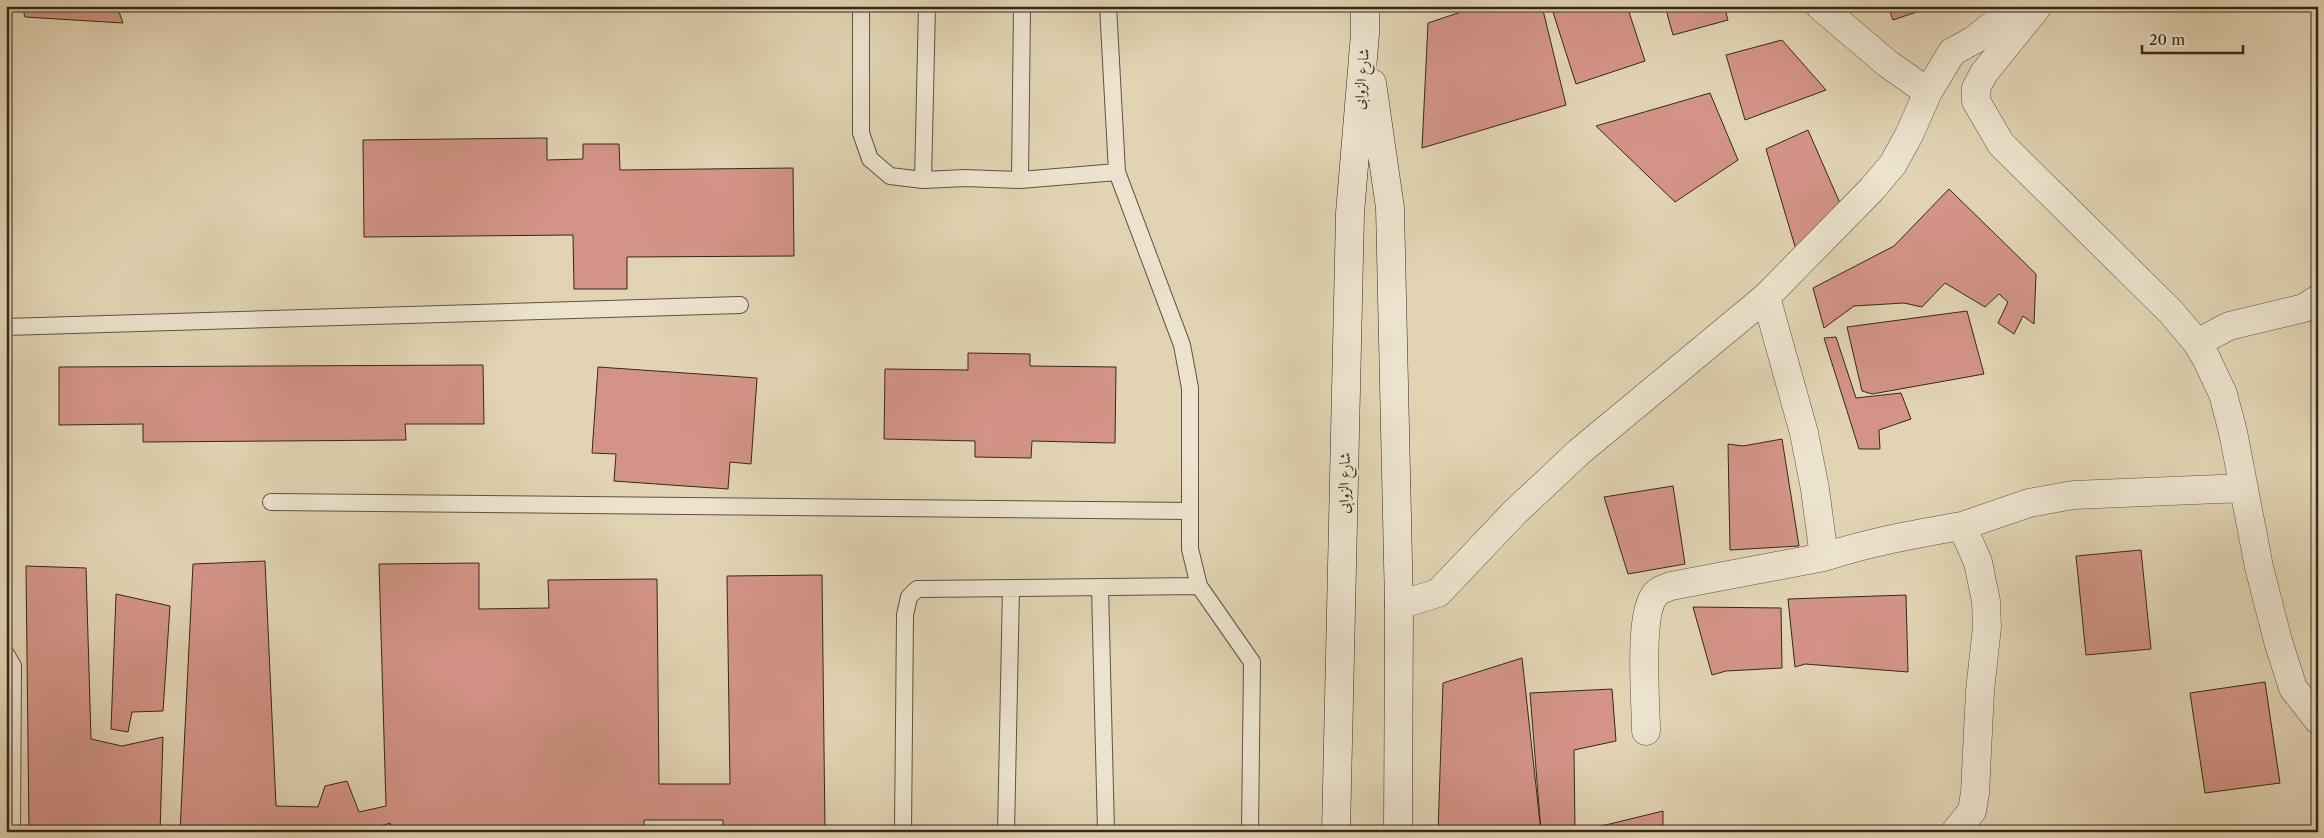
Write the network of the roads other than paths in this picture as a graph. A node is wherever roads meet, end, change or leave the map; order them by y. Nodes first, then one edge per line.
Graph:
1 (861, 6) edge
2 (927, 6) edge
3 (1022, 6) edge
4 (1108, 6) edge
5 (1365, 6) edge
6 (1820, 6) edge
7 (2016, 6) edge
8 (2038, 6) edge
9 (1365, 34) junction
10 (1928, 92) junction
11 (1117, 172) junction
12 (923, 180) junction
13 (1020, 180) junction
14 (1766, 297) junction
15 (2318, 300) edge
16 (740, 305) dead end
17 (6, 327) edge
18 (2197, 343) junction
19 (2244, 488) junction
20 (271, 502) dead end
21 (1190, 511) junction
22 (1962, 526) junction
23 (1824, 557) junction
24 (1200, 586) junction
25 (1100, 587) junction
26 (1011, 588) junction
27 (1399, 605) junction
28 (6, 654) edge
29 (2318, 720) edge
30 (1646, 731) dead end
31 (12, 832) edge
32 (903, 832) edge
33 (1006, 832) edge
34 (1106, 832) edge
35 (1250, 832) edge
36 (1336, 832) edge
37 (1398, 832) edge
38 (1955, 832) edge

1 - 12 lane
2 - 12 lane
3 - 13 lane
4 - 11 lane
5 - 9 street
6 - 10 street
7 - 10 street
8 - 18 street
9 - 27 street, شارع الزوابى
9 - 36 street, شارع الزوابى
10 - 14 street
11 - 13 lane
11 - 21 lane
12 - 13 lane
14 - 23 street
14 - 27 street
15 - 18 street
16 - 17 lane
18 - 19 street
19 - 22 street
19 - 29 street
20 - 21 lane
21 - 24 lane
22 - 23 street
22 - 38 street
23 - 30 street
24 - 25 lane
24 - 35 lane
25 - 26 lane
25 - 34 lane
26 - 32 lane
26 - 33 lane
27 - 37 street, شارع الزوابى
28 - 31 lane

